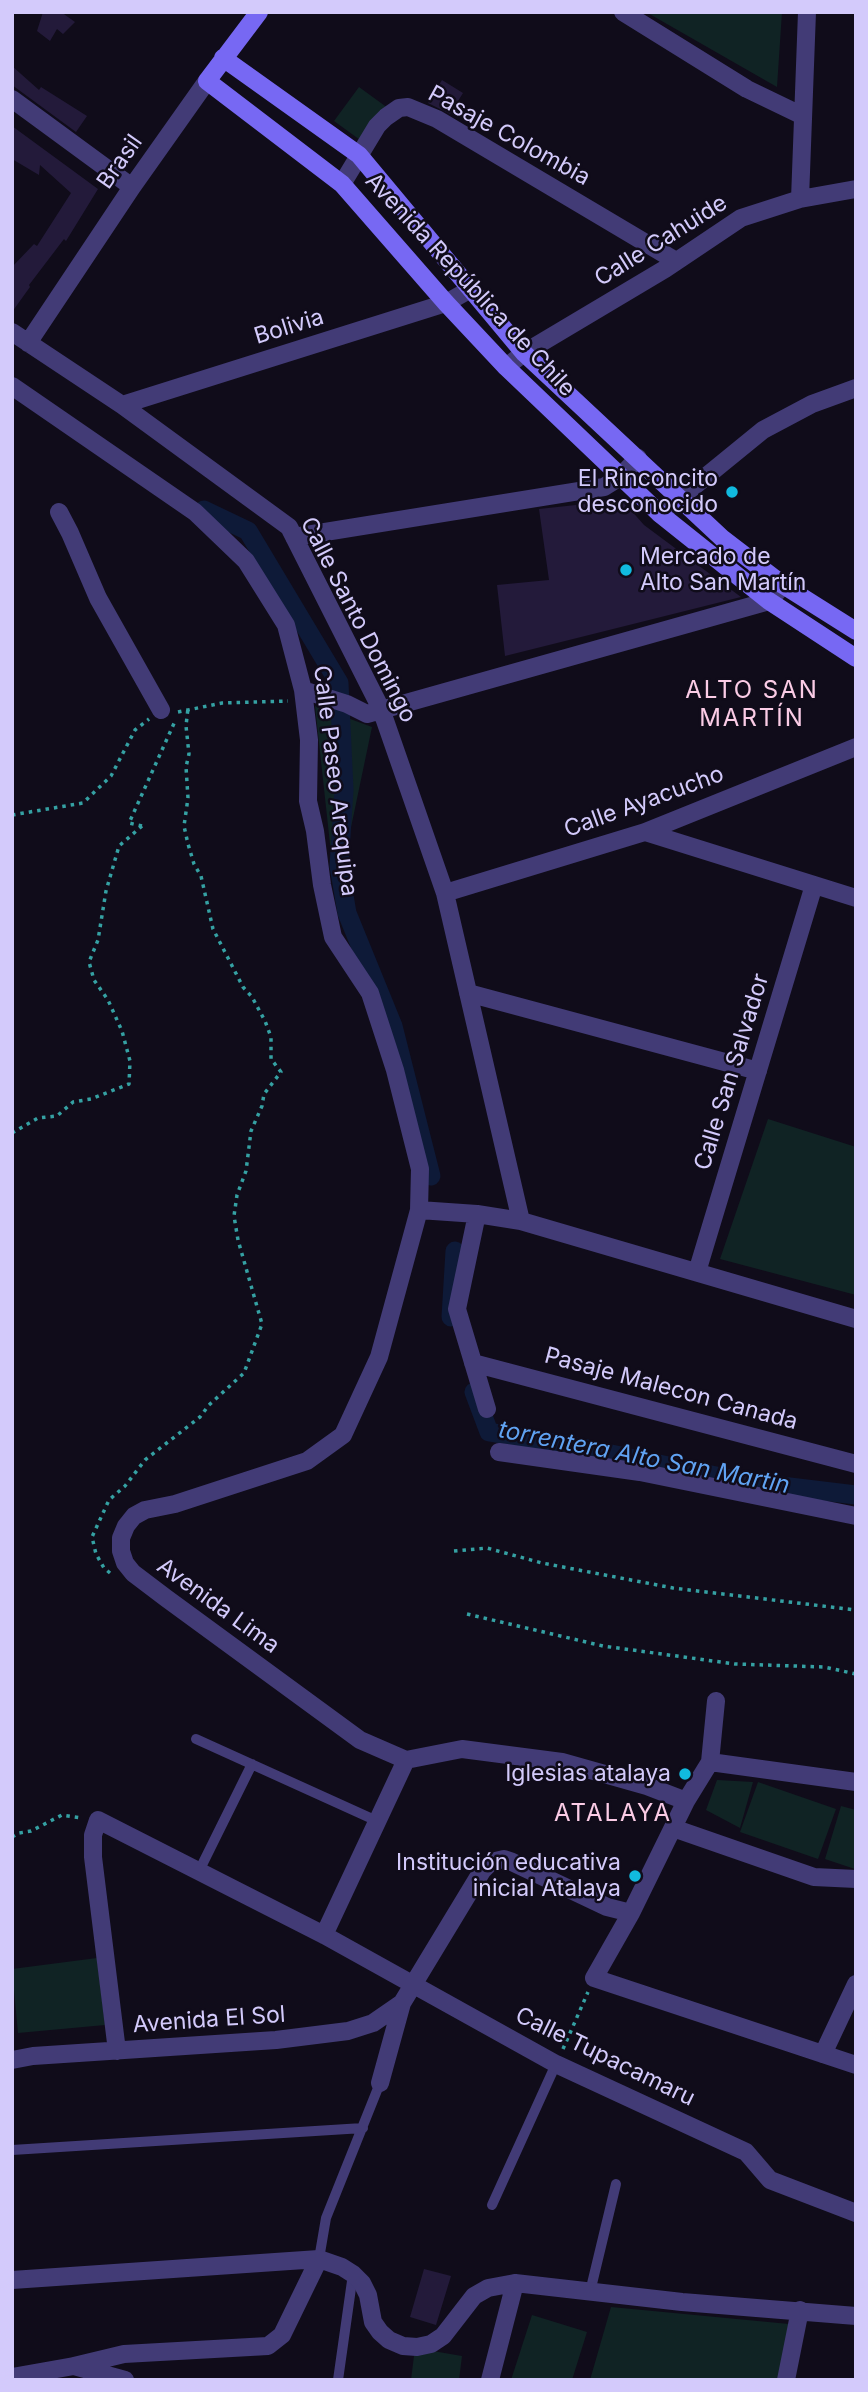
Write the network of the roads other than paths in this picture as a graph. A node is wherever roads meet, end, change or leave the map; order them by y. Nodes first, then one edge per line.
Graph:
1 (259, 12) edge
2 (623, 12) edge
3 (807, 12) edge
4 (223, 58) junction
5 (207, 81) junction
6 (12, 99) edge
7 (803, 116) junction
8 (359, 155) junction
9 (342, 184) junction
10 (132, 187) junction
11 (856, 189) edge
12 (800, 199) junction
13 (676, 261) junction
14 (469, 290) junction
15 (446, 303) junction
16 (12, 332) edge
17 (28, 344) junction
18 (524, 353) junction
19 (506, 367) junction
20 (12, 386) edge
21 (856, 388) edge
22 (122, 405) junction
23 (638, 458) junction
24 (620, 477) junction
25 (680, 497) junction
26 (59, 512) dead end
27 (660, 514) junction
28 (294, 537) junction
29 (783, 585) junction
30 (769, 601) junction
31 (856, 631) edge
32 (856, 658) edge
33 (304, 697) junction
34 (382, 709) junction
35 (169, 711) road end
36 (856, 747) edge
37 (645, 832) junction
38 (814, 885) junction
39 (445, 893) junction
40 (856, 898) edge
41 (468, 993) junction
42 (758, 1071) junction
43 (419, 1210) junction
44 (477, 1214) junction
45 (521, 1221) junction
46 (697, 1272) junction
47 (856, 1319) edge
48 (473, 1363) junction
49 (487, 1409) dead end
50 (499, 1452) dead end
51 (856, 1464) edge
52 (856, 1516) edge
53 (716, 1701) dead end
54 (196, 1739) dead end
55 (406, 1760) junction
56 (710, 1762) junction
57 (252, 1764) junction
58 (856, 1782) edge
59 (686, 1801) junction
60 (377, 1821) junction
61 (673, 1828) junction
62 (199, 1871) junction
63 (856, 1879) edge
64 (631, 1913) junction
65 (324, 1935) junction
66 (856, 1984) edge
67 (413, 1985) junction
68 (402, 2003) junction
69 (117, 2051) junction
70 (823, 2054) junction
71 (12, 2060) edge
72 (556, 2064) junction
73 (856, 2066) edge
74 (380, 2083) joint
75 (363, 2128) junction
76 (12, 2150) edge
77 (616, 2184) dead end
78 (492, 2205) dead end
79 (856, 2213) edge
80 (319, 2259) junction
81 (353, 2274) junction
82 (12, 2280) edge
83 (515, 2283) junction
84 (590, 2292) junction
85 (800, 2310) junction
86 (856, 2316) edge
87 (74, 2366) junction
88 (12, 2377) edge
89 (125, 2380) edge
90 (338, 2380) edge
91 (490, 2380) edge
92 (786, 2380) edge

1 - 4 street, Brasil
2 - 7 street
3 - 7 street
4 - 5 street, Brasil
4 - 8 street, Avenida República de Chile
5 - 9 street, Avenida República de Chile
5 - 10 street, Brasil
6 - 10 street
7 - 12 street
8 - 9 street, Pasaje Colombia
8 - 13 street, Pasaje Colombia
8 - 14 street, Avenida República de Chile
9 - 15 street, Avenida República de Chile
10 - 17 street, Brasil
11 - 12 street, Calle Cahuide
12 - 13 street, Calle Cahuide
13 - 18 street, Calle Cahuide
14 - 15 street, Bolivia
14 - 18 street, Avenida República de Chile
15 - 19 street, Avenida República de Chile
15 - 22 street, Bolivia
16 - 17 street, Calle Santo Domingo
17 - 22 street, Calle Santo Domingo
18 - 19 street, Calle Cahuide
18 - 23 street, Avenida República de Chile
19 - 24 street, Avenida República de Chile
20 - 33 street, Calle Paseo Arequipa
21 - 25 street
22 - 28 street, Calle Santo Domingo
23 - 24 street
23 - 25 street, Avenida República de Chile
24 - 27 street, Avenida República de Chile
24 - 28 street
25 - 27 street
25 - 29 street, Avenida República de Chile
26 - 35 street
27 - 30 street, Avenida República de Chile
28 - 34 street, Calle Santo Domingo
29 - 30 street
29 - 31 street, Avenida República de Chile
30 - 32 street, Avenida República de Chile
30 - 34 street
33 - 34 street
33 - 43 street, Calle Paseo Arequipa
34 - 39 street, Calle Santo Domingo
36 - 37 street, Calle Ayacucho
37 - 38 street
37 - 39 street, Calle Ayacucho
38 - 40 street
38 - 42 street, Calle San Salvador
39 - 41 street, Calle Santo Domingo
41 - 42 street
41 - 45 street, Calle Santo Domingo
42 - 46 street, Calle San Salvador
43 - 44 street
43 - 55 street, Avenida Lima
44 - 45 street
44 - 48 street
45 - 46 street
46 - 47 street
48 - 49 street
48 - 51 street, Pasaje Malecon Canada
50 - 52 street
53 - 56 street
54 - 57 lane
55 - 59 street
55 - 60 street
56 - 58 street
56 - 59 street
57 - 60 lane
57 - 62 lane
59 - 61 street
60 - 65 street
61 - 63 street
61 - 64 street
62 - 65 street, Calle Tupacamaru
62 - 69 street, Calle Tupacamaru
64 - 67 street
64 - 70 street
65 - 67 street, Calle Tupacamaru
66 - 70 street
67 - 68 street
67 - 72 street, Calle Tupacamaru
68 - 69 street, Avenida El Sol
68 - 74 street
69 - 71 street, Avenida El Sol
70 - 73 street
72 - 78 lane
72 - 79 street, Calle Tupacamaru
74 - 75 lane
75 - 76 lane
75 - 80 lane
77 - 84 lane
80 - 81 street
80 - 82 street
80 - 87 street
81 - 83 street
81 - 90 lane
83 - 84 street
83 - 91 street
84 - 85 street
85 - 86 street
85 - 92 street
87 - 88 street
87 - 89 street

